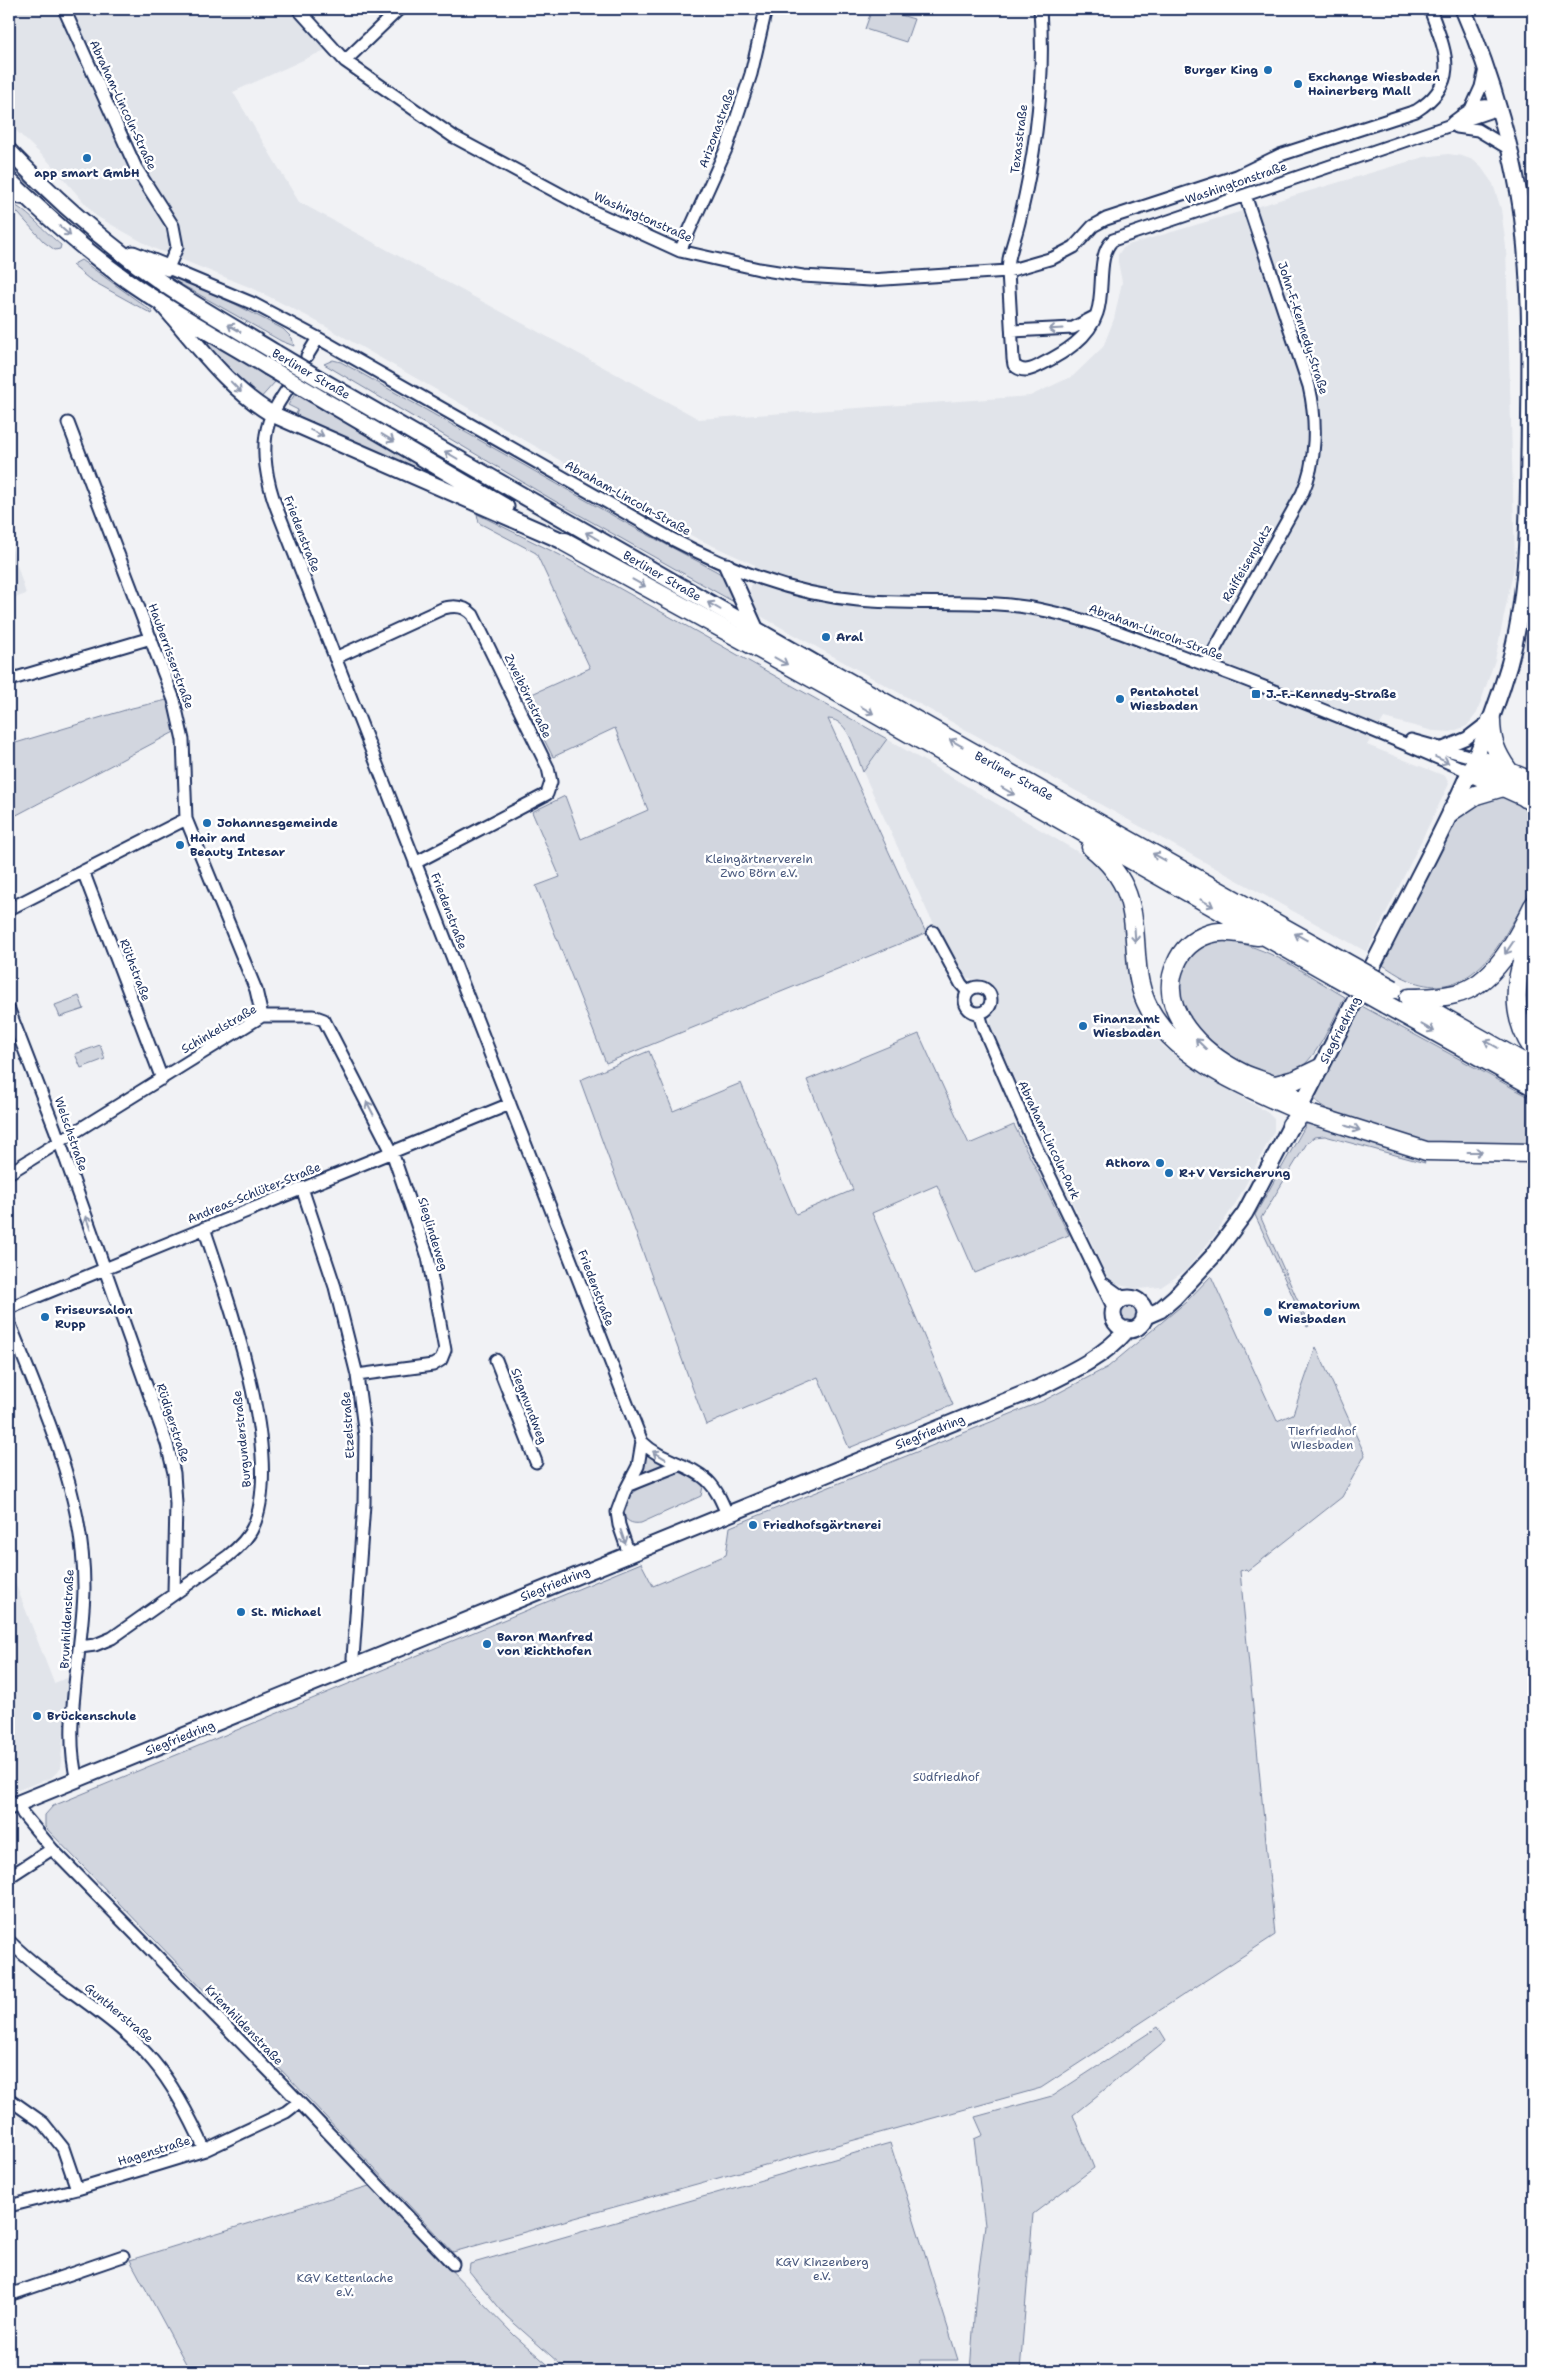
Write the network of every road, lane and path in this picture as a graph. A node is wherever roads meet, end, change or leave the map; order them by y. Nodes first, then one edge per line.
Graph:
1 (64, 9) edge
2 (298, 9) edge
3 (399, 9) edge
4 (766, 9) edge
5 (1040, 9) edge
6 (1430, 9) edge
7 (1463, 9) edge
8 (345, 60) junction
9 (1485, 69) junction
10 (1471, 109) junction
11 (1498, 109) junction
12 (1445, 128) junction
13 (1508, 148) junction
14 (9, 151) edge
15 (9, 180) edge
16 (1245, 195) junction
17 (9, 196) edge
18 (28, 199) junction
19 (108, 242) junction
20 (680, 251) junction
21 (168, 268) junction
22 (1008, 271) junction
23 (160, 302) junction
24 (1097, 315) junction
25 (1012, 331) junction
26 (318, 338) junction
27 (307, 356) dead end
28 (288, 388) dead end
29 (272, 414) junction
30 (68, 423) dead end
31 (1310, 473) joint
32 (566, 542) junction
33 (727, 566) junction
34 (756, 630) junction
35 (151, 638) junction
36 (335, 658) junction
37 (1206, 665) junction
38 (832, 673) joint
39 (9, 680) edge
40 (1491, 720) junction
41 (1382, 733) junction
42 (1443, 748) junction
43 (1473, 765) junction
44 (1508, 770) junction
45 (1533, 782) edge
46 (1503, 787) junction
47 (1533, 803) edge
48 (1452, 811) junction
49 (186, 819) junction
50 (1058, 820) junction
51 (415, 863) junction
52 (83, 871) junction
53 (1533, 906) edge
54 (9, 908) edge
55 (933, 932) dead end
56 (1533, 935) edge
57 (1270, 938) junction
58 (1339, 968) junction
59 (968, 992) junction
60 (1389, 997) junction
61 (1409, 998) junction
62 (9, 1010) edge
63 (979, 1013) junction
64 (262, 1016) junction
65 (1533, 1049) edge
66 (1320, 1068) junction
67 (1533, 1068) edge
68 (162, 1079) junction
69 (1272, 1086) junction
70 (1533, 1086) edge
71 (510, 1104) junction
72 (1295, 1118) junction
73 (59, 1142) junction
74 (392, 1152) junction
75 (1533, 1153) edge
76 (9, 1173) edge
77 (302, 1188) junction
78 (204, 1228) junction
79 (104, 1269) junction
80 (9, 1308) edge
81 (1128, 1313) junction
82 (9, 1322) edge
83 (496, 1360) dead end
84 (358, 1375) junction
85 (642, 1442) junction
86 (536, 1462) dead end
87 (680, 1465) junction
88 (629, 1485) junction
89 (727, 1514) junction
90 (629, 1554) junction
91 (174, 1592) junction
92 (80, 1647) junction
93 (355, 1666) junction
94 (77, 1780) junction
95 (14, 1806) edge
96 (52, 1849) junction
97 (9, 1877) edge
98 (9, 1941) edge
99 (9, 2099) edge
100 (300, 2102) junction
101 (205, 2150) junction
102 (77, 2189) junction
103 (9, 2206) edge
104 (123, 2256) dead end
105 (453, 2264) dead end
106 (9, 2295) edge

1 - 21 street, Abraham-Lincoln-Straße
2 - 8 street, Washingtonstraße
3 - 8 street
4 - 20 street, Arizonastraße
5 - 22 street, Texasstraße
6 - 22 street
7 - 9 main road, Siegfriedring
8 - 20 street, Washingtonstraße
9 - 10 street, Washingtonstraße
9 - 11 main road, Siegfriedring
10 - 11 street
10 - 12 street, Washingtonstraße
11 - 12 street, Washingtonstraße
11 - 13 main road, Siegfriedring
12 - 13 street, Washingtonstraße
12 - 16 street, Washingtonstraße
13 - 40 main road, Siegfriedring
14 - 19 main road, Berliner Straße
15 - 18 main road, Berliner Straße
16 - 24 street, Washingtonstraße
16 - 31 street, John-F.-Kennedy-Straße
17 - 18 street
18 -> 23 main road, Berliner Straße
19 - 21 main road
34 -> 19 main road, Berliner Straße, bridge
20 - 22 street, Washingtonstraße
21 - 26 street, Abraham-Lincoln-Straße
22 - 25 street, Washingtonstraße
23 -> 29 main road
23 -> 32 main road, Berliner Straße, bridge
24 -> 25 street
24 - 25 street, Washingtonstraße
26 - 27 street
26 - 33 street, Abraham-Lincoln-Straße
28 - 29 street, Friedenstraße
29 -> 32 main road
29 - 36 street, Friedenstraße
30 - 35 street, Hauberrisserstraße
31 - 37 street, Raiffeisenplatz
32 -> 50 highway, Berliner Straße
33 - 34 main road
33 - 37 street, Abraham-Lincoln-Straße
34 - 38 main road, Berliner Straße
35 - 39 street
35 - 49 street, Hauberrisserstraße
36 - 51 street, Friedenstraße
36 - 51 street, Zweibörnstraße
37 - 41 street, Abraham-Lincoln-Straße
58 -> 38 highway, Berliner Straße
40 - 42 street
40 - 43 main road, Siegfriedring
40 - 44 highway
41 - 42 street, Abraham-Lincoln-Straße
41 -> 43 street, Abraham-Lincoln-Straße
42 - 43 street, Abraham-Lincoln-Straße
43 - 44 highway
43 - 46 highway
43 - 48 main road, Siegfriedring
44 - 45 highway
46 - 47 highway
46 - 48 highway
48 - 66 main road, Siegfriedring
49 - 52 street
49 - 64 street, Hauberrisserstraße
50 -> 57 highway
50 -> 72 highway
51 - 71 street, Friedenstraße
52 - 54 street
52 - 68 street, Rüthstraße
53 -> 61 highway
55 - 59 street, Abraham-Lincoln-Park
56 - 65 highway
57 - 58 highway
69 -> 57 highway
58 - 60 highway, bridge
59 - 63 street, Abraham-Lincoln-Park
59 - 63 street
60 - 61 highway
60 -> 70 highway
67 -> 61 highway
62 - 73 street, Welschstraße
63 - 81 street, Abraham-Lincoln-Park
64 - 68 street, Schinkelstraße
74 -> 64 street, Schinkelstraße
66 - 69 highway
66 - 72 main road, Siegfriedring
68 - 73 street, Schinkelstraße
69 - 72 highway
71 - 74 street, Andreas-Schlüter-Straße
71 - 85 street, Friedenstraße
72 -> 75 highway
72 - 81 main road, Siegfriedring
73 - 76 street, Schinkelstraße
79 -> 73 street, Welschstraße
74 - 77 street, Andreas-Schlüter-Straße
74 - 84 street, Sieglindeweg
77 - 78 street, Andreas-Schlüter-Straße
77 - 84 street, Etzelstraße
78 - 79 street, Andreas-Schlüter-Straße
78 - 91 street, Burgunderstraße
79 - 80 street, Andreas-Schlüter-Straße
79 - 91 street, Rüdigerstraße
81 - 89 main road, Siegfriedring
82 - 92 street, Brunhildenstraße
83 - 86 street, Siegmundweg
84 - 93 street, Etzelstraße
87 -> 85 street
85 - 88 street
87 - 88 street
87 - 89 street
88 -> 90 street
89 - 90 main road, Siegfriedring
90 - 93 main road, Siegfriedring
91 - 92 street, Burgunderstraße
92 - 94 street, Brunhildenstraße
93 - 94 main road, Siegfriedring
94 - 95 main road, Siegfriedring
95 - 96 street, Kriemhildenstraße
96 - 97 street
96 - 100 street, Kriemhildenstraße
98 - 101 street, Guntherstraße
99 - 102 street
100 - 101 street, Hagenstraße
100 - 105 street, Kriemhildenstraße
101 - 102 street, Hagenstraße
102 - 103 street, Hagenstraße
104 - 106 street

